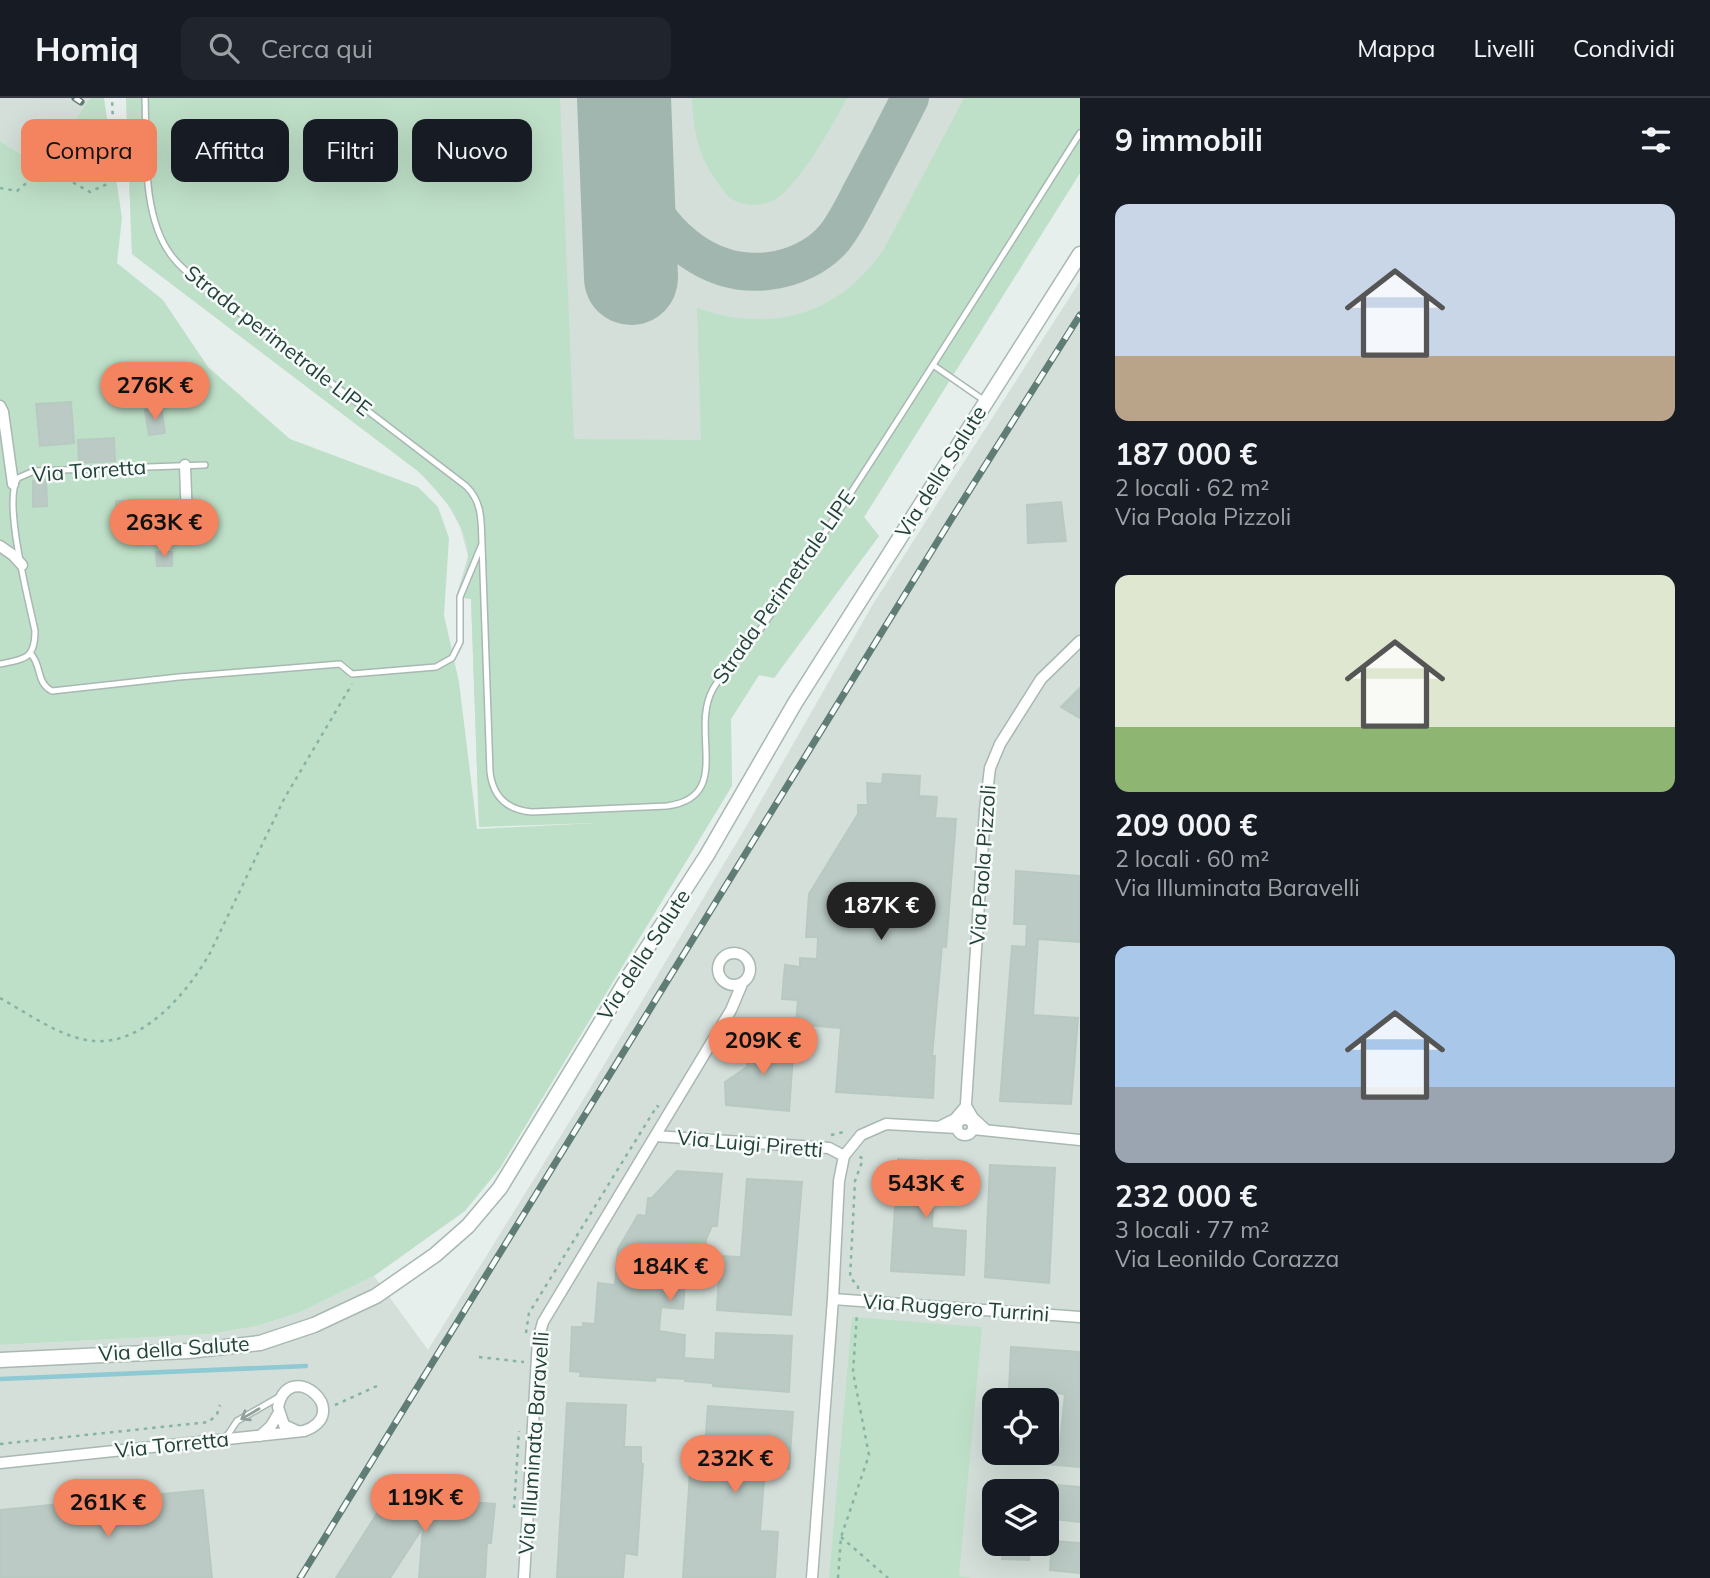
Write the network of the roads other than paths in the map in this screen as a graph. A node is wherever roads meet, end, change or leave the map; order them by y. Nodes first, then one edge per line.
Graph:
1 (145, 98) edge
2 (1080, 133) edge
3 (1080, 254) edge
4 (933, 365) junction
5 (986, 402) junction
6 (0, 406) edge
7 (185, 465) junction
8 (205, 465) dead end
9 (13, 484) junction
10 (211, 519) dead end
11 (482, 544) junction
12 (0, 546) edge
13 (22, 565) junction
14 (1080, 641) edge
15 (31, 654) junction
16 (0, 664) edge
17 (742, 984) dead end
18 (966, 1105) junction
19 (965, 1119) junction
20 (936, 1128) junction
21 (957, 1128) junction
22 (973, 1129) junction
23 (986, 1131) junction
24 (655, 1136) junction
25 (1080, 1140) edge
26 (844, 1156) junction
27 (833, 1299) junction
28 (1080, 1317) edge
29 (0, 1360) edge
30 (282, 1395) junction
31 (278, 1414) junction
32 (297, 1431) junction
33 (260, 1437) junction
34 (225, 1440) junction
35 (0, 1463) edge
36 (524, 1578) edge
37 (812, 1578) edge

1 - 11 lane, Strada perimetrale LIPE
2 - 4 lane, Strada Perimetrale LIPE
3 - 5 street, Via della Salute
4 - 5 lane
4 - 11 lane, Strada Perimetrale LIPE
5 - 29 street, Via della Salute
6 - 9 street
7 - 8 lane, Via Torretta
7 - 9 lane, Via Torretta
7 - 10 street
9 - 13 lane, Via Torretta
11 - 15 lane
12 - 13 street
13 - 15 lane, Via Torretta
14 - 18 street, Via Paola Pizzoli
15 - 16 lane
17 - 24 street, Via Illuminata Baravelli
18 - 19 street, Via Paola Pizzoli
18 - 20 street
18 - 23 street
19 - 21 street
19 - 22 street
20 - 21 street
20 - 26 street
21 - 22 street
22 - 23 street
23 - 25 street
24 - 26 street, Via Luigi Piretti
24 - 36 street, Via Illuminata Baravelli
26 - 27 street
27 - 28 street, Via Ruggero Turrini
27 - 37 street
30 - 31 street, Via Torretta
30 - 32 street, Via Torretta
30 -> 34 lane
31 - 32 street
31 - 33 street, Via Torretta
32 - 33 street, Via Torretta
33 - 34 street, Via Torretta
34 - 35 street, Via Torretta

